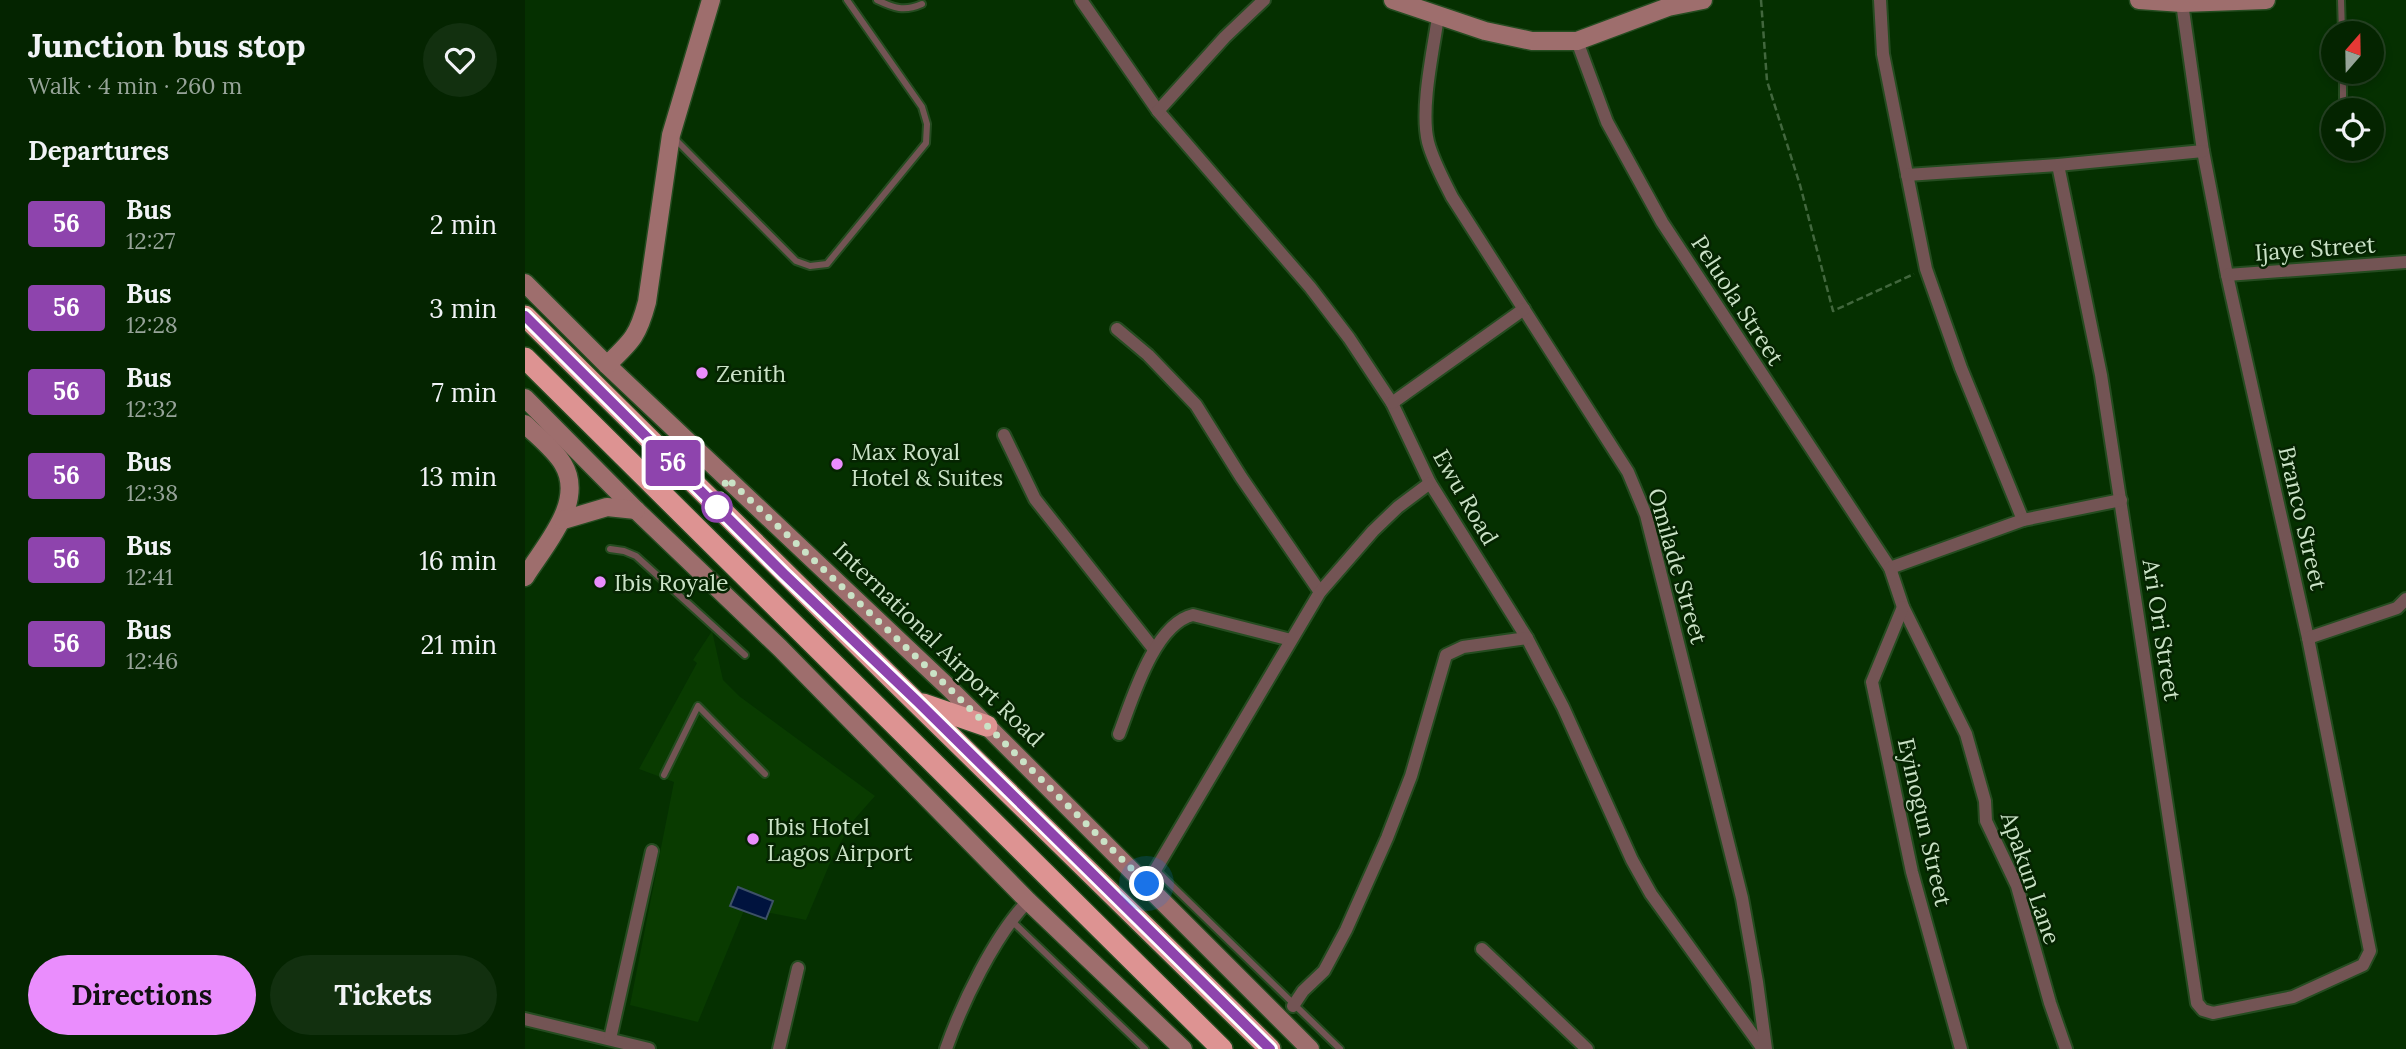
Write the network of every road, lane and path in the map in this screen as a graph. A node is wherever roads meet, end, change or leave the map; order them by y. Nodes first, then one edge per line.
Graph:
1 (711, 0) edge
2 (846, 0) edge
3 (877, 0) edge
4 (1081, 0) edge
5 (1264, 0) edge
6 (1393, 0) edge
7 (1703, 0) edge
8 (1761, 0) edge
9 (1880, 0) edge
10 (2139, 0) edge
11 (2266, 0) edge
12 (2341, 0) edge
13 (2182, 3) junction
14 (922, 4) dead end
15 (1438, 17) junction
16 (2342, 21) edge
17 (1577, 41) junction
18 (1158, 111) junction
19 (671, 135) junction
20 (2203, 151) junction
21 (2058, 165) junction
22 (1907, 175) junction
23 (2406, 262) edge
24 (1926, 269) junction
25 (2227, 275) junction
26 (525, 283) edge
27 (1524, 309) junction
28 (525, 316) edge
29 (1117, 329) dead end
30 (525, 358) edge
31 (607, 365) junction
32 (525, 398) edge
33 (1392, 403) junction
34 (525, 424) edge
35 (1004, 435) dead end
36 (1430, 483) junction
37 (2120, 500) junction
38 (636, 510) junction
39 (563, 520) junction
40 (2023, 520) junction
41 (610, 549) dead end
42 (1890, 568) junction
43 (525, 577) edge
44 (1320, 592) junction
45 (2406, 598) edge
46 (1903, 607) junction
47 (1527, 638) junction
48 (2308, 638) junction
49 (1291, 640) junction
50 (1153, 648) junction
51 (745, 655) dead end
52 (918, 702) junction
53 (987, 726) junction
54 (1119, 734) dead end
55 (765, 774) dead end
56 (664, 775) dead end
57 (652, 851) dead end
58 (1151, 877) junction
59 (1028, 901) junction
60 (1010, 919) junction
61 (1482, 949) dead end
62 (798, 968) dead end
63 (2293, 997) joint
64 (1293, 1006) junction
65 (525, 1019) edge
66 (610, 1039) junction
67 (1137, 1046) edge
68 (649, 1049) edge
69 (779, 1049) edge
70 (946, 1049) edge
71 (1145, 1049) edge
72 (1183, 1049) edge
73 (1222, 1049) edge
74 (1270, 1049) edge
75 (1311, 1049) edge
76 (1340, 1049) edge
77 (1587, 1049) edge
78 (1764, 1049) edge
79 (1961, 1049) edge
80 (2066, 1049) edge

1 - 19 main road
2 - 19 lane
3 - 14 lane
4 - 18 street, Ewu Road
5 - 18 street
6 - 15 main road
7 - 17 main road
8 - 24 path
9 - 22 street
10 - 13 main road
11 - 13 main road
12 - 16 lane
13 - 20 street, Branco Street
15 - 17 main road
15 - 27 street, Omilade Street
17 - 42 street, Peluola Street
18 - 33 street, Ewu Road
19 - 31 main road
20 - 21 street
20 - 25 street, Branco Street
21 - 22 street
21 - 37 street, Ari Ori Street
22 - 24 street
23 - 25 street, Ijaye Street
24 - 40 street
25 - 48 street, Branco Street
26 - 31 main road, International Airport Road
27 - 33 street
27 - 78 street, Omilade Street
28 - 52 highway
29 - 44 street
30 - 73 highway
31 - 53 main road, International Airport Road
32 - 38 main road
33 - 36 street, Ewu Road
34 - 39 main road
35 - 50 street
36 - 44 street
36 - 47 street, Ewu Road
37 - 40 street
37 - 63 street, Ari Ori Street
38 - 39 main road
38 - 59 main road
39 - 43 main road
40 - 42 street
41 - 51 lane
42 - 46 street, Apakun Lane
44 - 49 street
45 - 48 street
46 - 79 street, Eyinogun Street
46 - 80 street, Apakun Lane
47 - 64 street
47 - 78 street, Ewu Road
48 - 63 street, Branco Street
49 - 50 street
49 - 58 street
50 - 54 street
52 - 53 highway
52 - 74 highway
53 - 58 main road, International Airport Road
55 - 56 lane
57 - 66 street
58 - 64 lane
58 - 75 main road, International Airport Road
59 - 60 street
59 - 72 main road
60 - 67 lane
60 - 70 street
61 - 77 street
62 - 69 street
64 - 76 lane
65 - 66 street
66 - 68 street
67 - 71 lane

